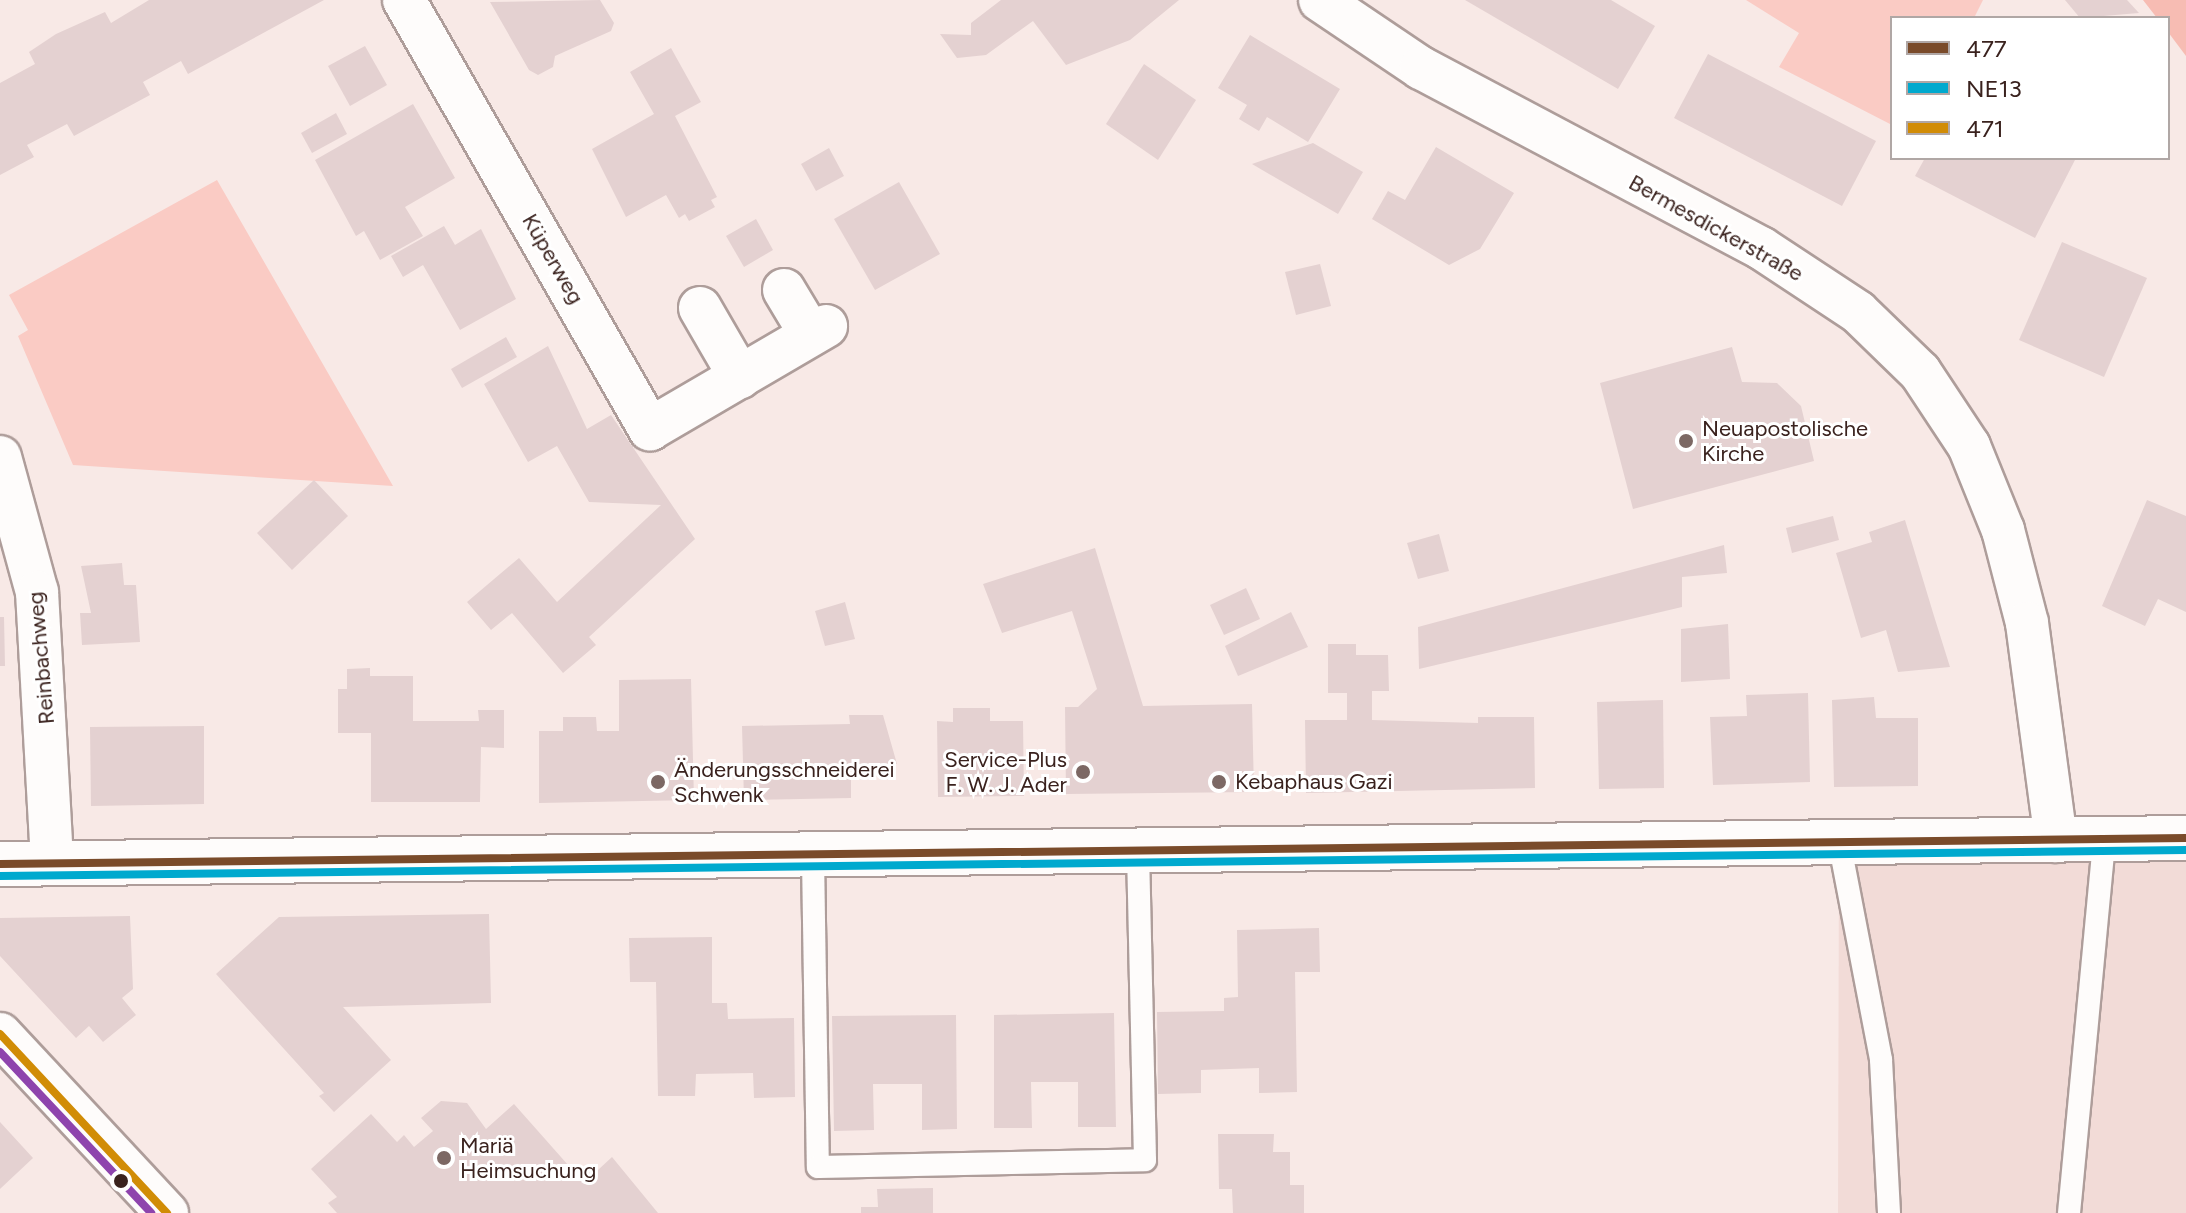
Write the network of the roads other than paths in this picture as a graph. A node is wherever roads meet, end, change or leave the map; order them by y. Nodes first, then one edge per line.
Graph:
1 (404, 0) edge
2 (1320, 0) edge
3 (784, 290) dead end
4 (700, 308) dead end
5 (740, 377) junction
6 (0, 457) edge
7 (2186, 838) edge
8 (2104, 840) junction
9 (1839, 841) junction
10 (2056, 841) junction
11 (1138, 852) junction
12 (813, 857) junction
13 (0, 864) edge
14 (52, 864) junction
15 (0, 1034) edge
16 (167, 1213) edge
17 (1889, 1213) edge
18 (2069, 1213) edge

1 - 5 street, Küperweg
2 - 10 street, Bermesdickerstraße
3 - 5 street, Küperweg
4 - 5 street
6 - 14 street, Reinbachweg
7 - 8 street
8 - 10 street
8 - 18 lane
9 - 10 street
9 - 11 street
9 - 17 lane
11 - 12 street
11 - 12 lane
12 - 14 street
13 - 14 street
15 - 16 street

